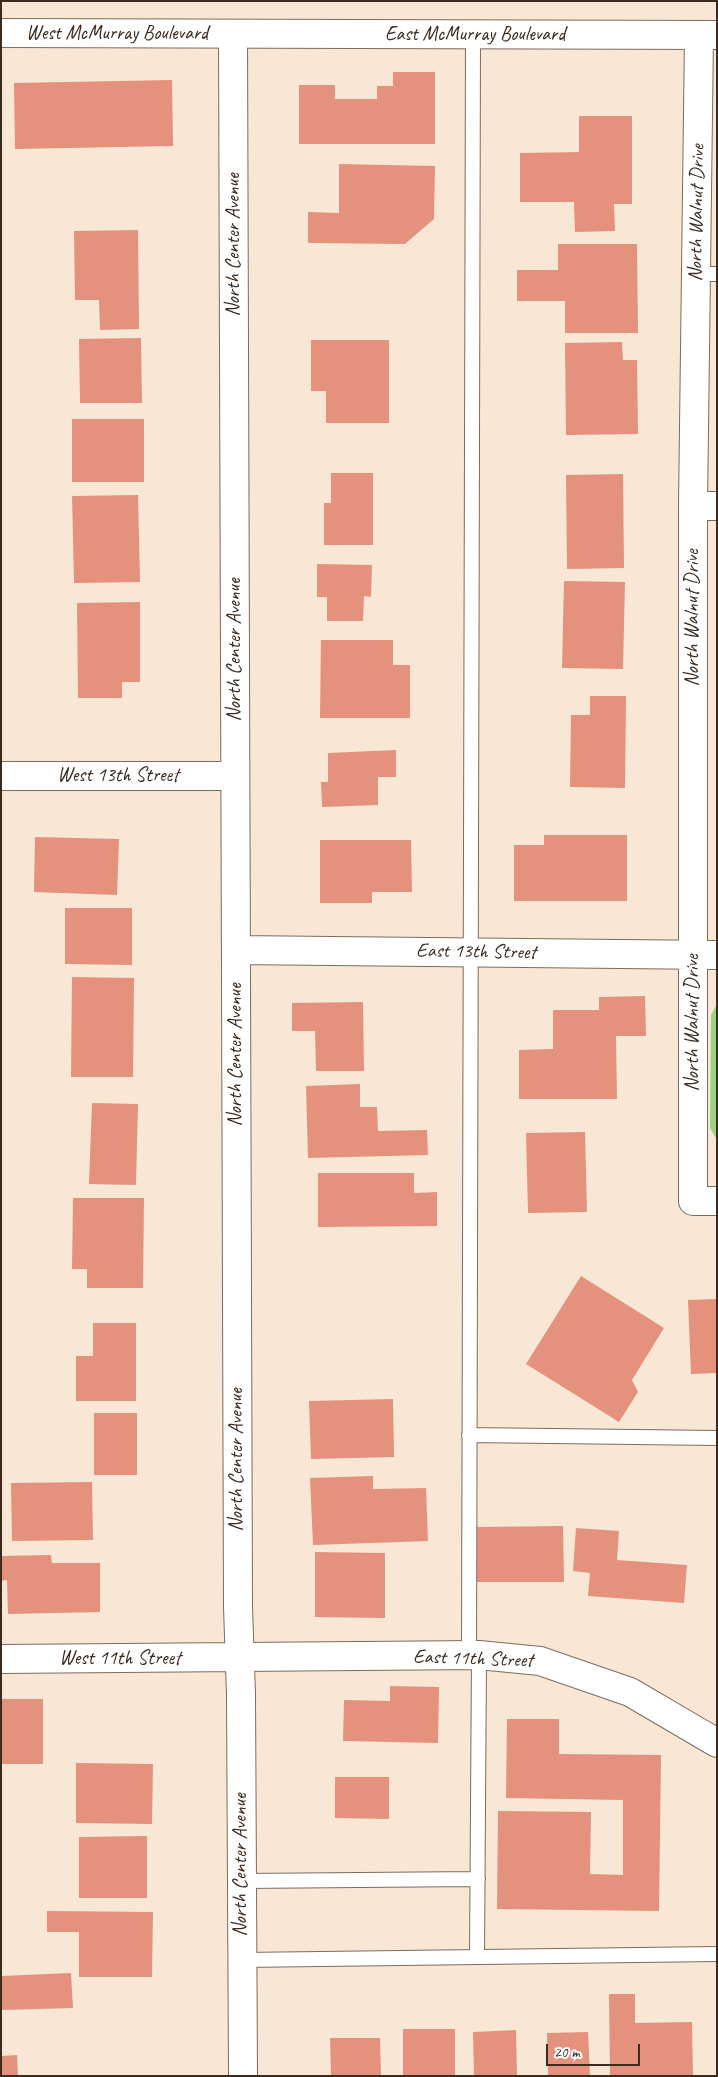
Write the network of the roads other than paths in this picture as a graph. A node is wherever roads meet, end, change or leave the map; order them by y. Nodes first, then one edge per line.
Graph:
1 (1, 33) edge
2 (233, 34) junction
3 (473, 35) junction
4 (708, 35) edge
5 (706, 274) edge
6 (705, 506) edge
7 (1, 776) edge
8 (235, 776) junction
9 (236, 950) junction
10 (471, 952) junction
11 (705, 955) edge
12 (705, 1201) edge
13 (469, 1435) junction
14 (717, 1438) edge
15 (474, 1656) junction
16 (240, 1658) junction
17 (1, 1659) edge
18 (717, 1743) edge
19 (478, 1879) junction
20 (242, 1881) junction
21 (717, 1954) edge
22 (477, 1957) junction
23 (242, 1960) junction
24 (243, 2076) edge

1 - 2 street, West McMurray Boulevard
2 - 3 street, East McMurray Boulevard
2 - 8 street, North Center Avenue
3 - 4 street, East McMurray Boulevard
3 - 10 lane
4 - 5 street, North Walnut Drive
5 - 6 street, North Walnut Drive
6 - 11 street, North Walnut Drive
7 - 8 street, West 13th Street
8 - 9 street, North Center Avenue
9 - 10 street, East 13th Street
9 - 16 street, North Center Avenue
10 - 11 street, East 13th Street
10 - 13 lane
11 - 12 street, North Walnut Drive
13 - 14 lane
13 - 15 lane
15 - 16 street, East 11th Street
15 - 18 street, East 11th Street
15 - 19 lane
16 - 17 street, West 11th Street
16 - 20 street, North Center Avenue
19 - 20 lane
19 - 22 lane
20 - 23 street, North Center Avenue
21 - 22 lane
22 - 23 lane
23 - 24 street, North Center Avenue

